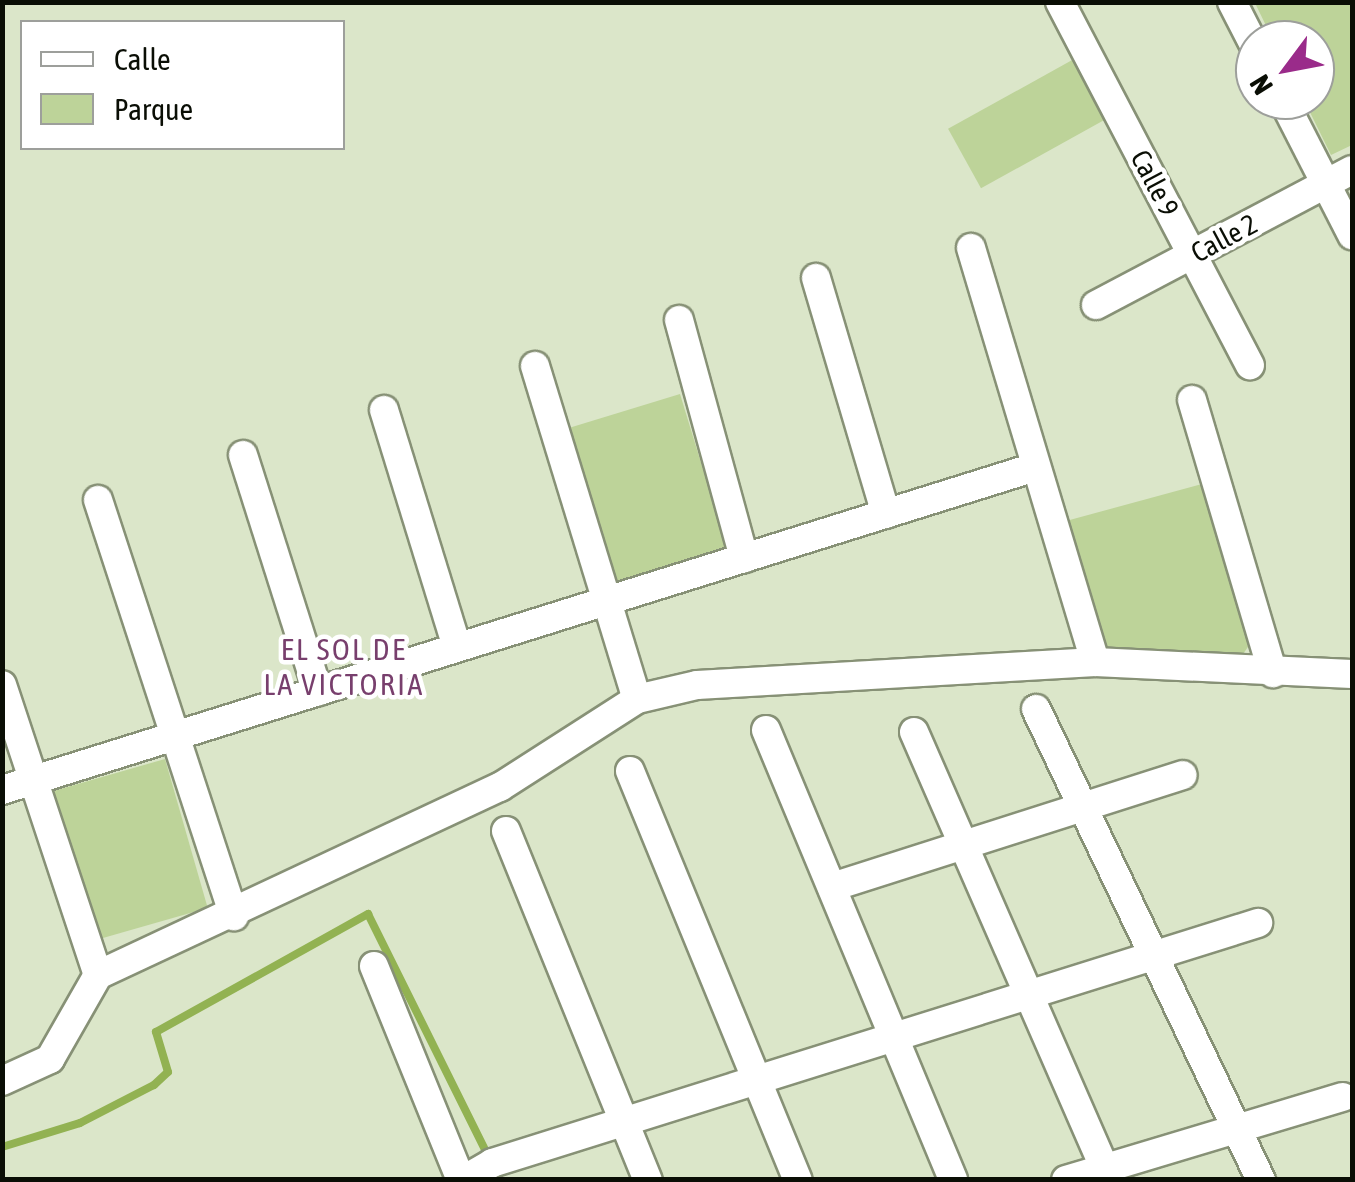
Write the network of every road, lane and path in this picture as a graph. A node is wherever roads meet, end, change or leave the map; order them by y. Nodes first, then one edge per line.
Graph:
1 (1060, 2) edge
2 (1293, 120) edge
3 (1352, 170) edge
4 (1326, 183) junction
5 (1352, 234) edge
6 (970, 248) dead end
7 (1193, 254) junction
8 (816, 278) dead end
9 (1096, 306) dead end
10 (679, 320) dead end
11 (1250, 365) dead end
12 (535, 366) dead end
13 (1192, 400) dead end
14 (384, 410) dead end
15 (243, 456) dead end
16 (1035, 467) junction
17 (98, 500) dead end
18 (886, 514) junction
19 (744, 558) junction
20 (606, 602) junction
21 (457, 647) junction
22 (1095, 662) junction
23 (1273, 673) junction
24 (1352, 674) edge
25 (2, 685) edge
26 (318, 691) junction
27 (637, 699) junction
28 (1036, 709) dead end
29 (766, 730) dead end
30 (914, 732) dead end
31 (172, 739) junction
32 (630, 770) dead end
33 (1183, 775) dead end
34 (34, 780) junction
35 (2, 790) edge
36 (1082, 807) junction
37 (506, 831) dead end
38 (963, 845) junction
39 (832, 887) junction
40 (234, 916) junction
41 (1258, 923) dead end
42 (1154, 955) junction
43 (374, 966) dead end
44 (98, 975) junction
45 (1028, 993) junction
46 (894, 1036) junction
47 (757, 1079) junction
48 (2, 1081) edge
49 (1343, 1097) dead end
50 (624, 1121) junction
51 (1237, 1128) junction
52 (1107, 1174) edge
53 (462, 1180) edge
54 (648, 1180) edge
55 (798, 1180) edge
56 (954, 1180) edge
57 (1066, 1180) edge
58 (1261, 1180) edge

1 - 7 street, Calle 9
2 - 4 street
3 - 4 street, Calle 2
4 - 5 street
4 - 7 street, Calle 2
6 - 16 street
7 - 9 street, Calle 2
7 - 11 street, Calle 9
8 - 18 street
10 - 19 street
12 - 20 street
13 - 23 street
14 - 21 street
15 - 26 street
16 - 18 street
16 - 22 street
17 - 31 street
18 - 19 street
19 - 20 street
20 - 21 street
20 - 27 street
21 - 26 street
22 - 23 street
22 - 27 street
23 - 24 street
25 - 34 street
26 - 31 street
27 - 40 street
28 - 36 street
29 - 39 street
30 - 38 street
31 - 34 street
31 - 40 street
32 - 47 street
33 - 36 street
34 - 35 street
34 - 44 street
36 - 38 street
36 - 42 street
37 - 50 street
38 - 39 street
38 - 45 street
39 - 46 street
40 - 44 street
41 - 42 street
42 - 45 street
42 - 51 street
43 - 53 street
44 - 48 street
45 - 46 street
45 - 52 street
46 - 47 street
46 - 56 street
47 - 50 street
47 - 55 street
49 - 51 street
50 - 53 street
50 - 54 street
51 - 52 street
51 - 58 street
52 - 57 street

